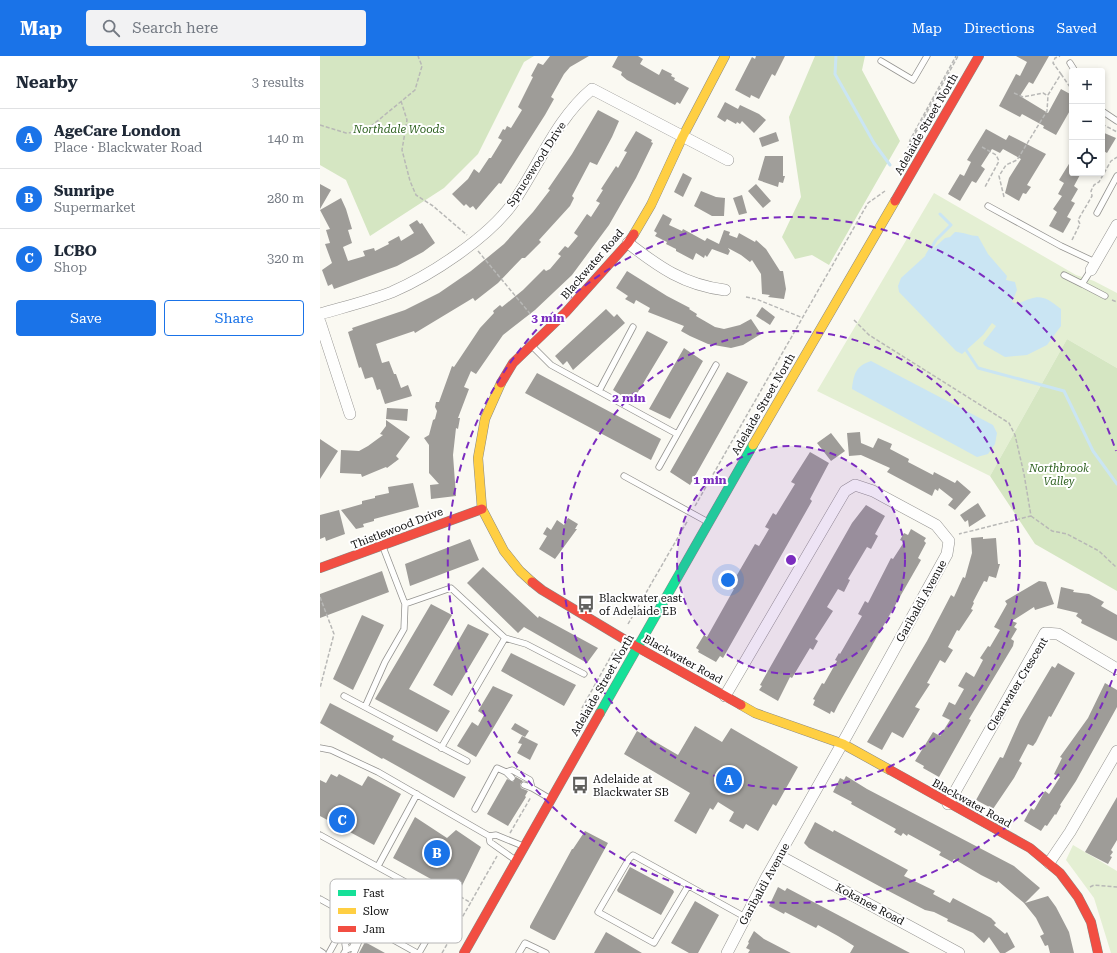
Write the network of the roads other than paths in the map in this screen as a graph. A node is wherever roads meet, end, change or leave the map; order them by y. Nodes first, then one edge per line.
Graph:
1 (725, 56) edge
2 (927, 56) edge
3 (979, 56) edge
4 (881, 61) dead end
5 (1070, 63) dead end
6 (1073, 68) edge
7 (1105, 113) edge
8 (1117, 120) edge
9 (683, 136) junction
10 (728, 160) dead end
11 (1117, 176) edge
12 (988, 206) dead end
13 (1097, 213) dead end
14 (1117, 225) edge
15 (628, 243) junction
16 (1093, 266) junction
17 (1064, 275) dead end
18 (1082, 284) junction
19 (725, 290) dead end
20 (1105, 296) dead end
21 (320, 314) edge
22 (320, 322) edge
23 (633, 326) dead end
24 (532, 345) junction
25 (716, 365) dead end
26 (599, 391) junction
27 (350, 414) dead end
28 (677, 434) junction
29 (659, 467) dead end
30 (624, 476) dead end
31 (482, 509) junction
32 (708, 522) junction
33 (383, 545) junction
34 (320, 568) edge
35 (405, 604) junction
36 (505, 638) junction
37 (637, 647) junction
38 (1117, 669) edge
39 (584, 674) dead end
40 (344, 696) dead end
41 (725, 696) junction
42 (365, 707) junction
43 (843, 744) junction
44 (320, 748) edge
45 (441, 748) junction
46 (1117, 751) edge
47 (466, 761) dead end
48 (506, 772) junction
49 (512, 778) dead end
50 (524, 786) dead end
51 (534, 789) junction
52 (417, 794) junction
53 (551, 799) junction
54 (948, 804) junction
55 (475, 809) dead end
56 (320, 835) edge
57 (489, 836) junction
58 (524, 846) junction
59 (780, 856) junction
60 (516, 860) junction
61 (1049, 863) junction
62 (378, 866) junction
63 (401, 879) edge
64 (688, 886) junction
65 (320, 899) edge
66 (330, 904) edge
67 (745, 917) junction
68 (335, 943) edge
69 (358, 943) edge
70 (400, 943) edge
71 (424, 943) edge
72 (320, 951) edge
73 (323, 953) edge
74 (329, 953) edge
75 (354, 953) edge
76 (418, 953) edge
77 (464, 953) edge
78 (519, 953) edge
79 (546, 953) edge
80 (727, 953) edge
81 (960, 953) edge
82 (1098, 953) edge

1 - 9 street, Blackwater Road
2 - 4 lane
3 - 32 street, Adelaide Street North
5 - 6 lane
7 - 8 lane
9 - 10 street, Sprucewood Drive
9 - 15 street, Blackwater Road
9 - 21 street, Sprucewood Drive
11 - 13 lane
12 - 16 lane
14 - 16 street
15 - 19 street
15 - 24 street, Blackwater Road
16 - 18 lane
17 - 18 lane
18 - 20 lane
22 - 27 street
23 - 26 lane
24 - 26 lane
24 - 31 street, Blackwater Road
25 - 28 lane
26 - 28 lane
28 - 29 lane
30 - 32 lane
31 - 33 street, Thistlewood Drive
31 - 37 street, Blackwater Road
32 - 37 street, Adelaide Street North
33 - 34 street, Thistlewood Drive
33 - 35 lane
35 - 36 lane
35 - 42 lane
36 - 39 lane
36 - 45 lane
37 - 41 street, Blackwater Road
37 - 53 street, Adelaide Street North
38 - 54 street, Clearwater Crescent
40 - 42 lane
41 - 43 street, Blackwater Road
41 - 43 street, Garibaldi Avenue
42 - 45 lane
43 - 54 street, Blackwater Road
43 - 59 street, Garibaldi Avenue
44 - 52 lane
45 - 47 lane
46 - 61 street
48 - 49 lane
48 - 51 lane
48 - 55 lane
50 - 51 lane
51 - 53 lane
52 - 57 lane
52 - 62 lane
53 - 58 street, Adelaide Street North
54 - 61 street, Blackwater Road
56 - 62 lane
57 - 58 lane
57 - 60 lane
58 - 60 street, Adelaide Street North
59 - 67 street, Garibaldi Avenue
59 - 81 street, Kokanee Road
60 - 77 street, Adelaide Street North
61 - 82 street, Blackwater Road
62 - 63 lane
64 - 64 lane
64 - 67 lane
65 - 66 lane
67 - 80 street, Garibaldi Avenue
68 - 74 lane
69 - 75 lane
70 - 76 lane
71 - 76 lane
72 - 73 lane
78 - 79 lane

